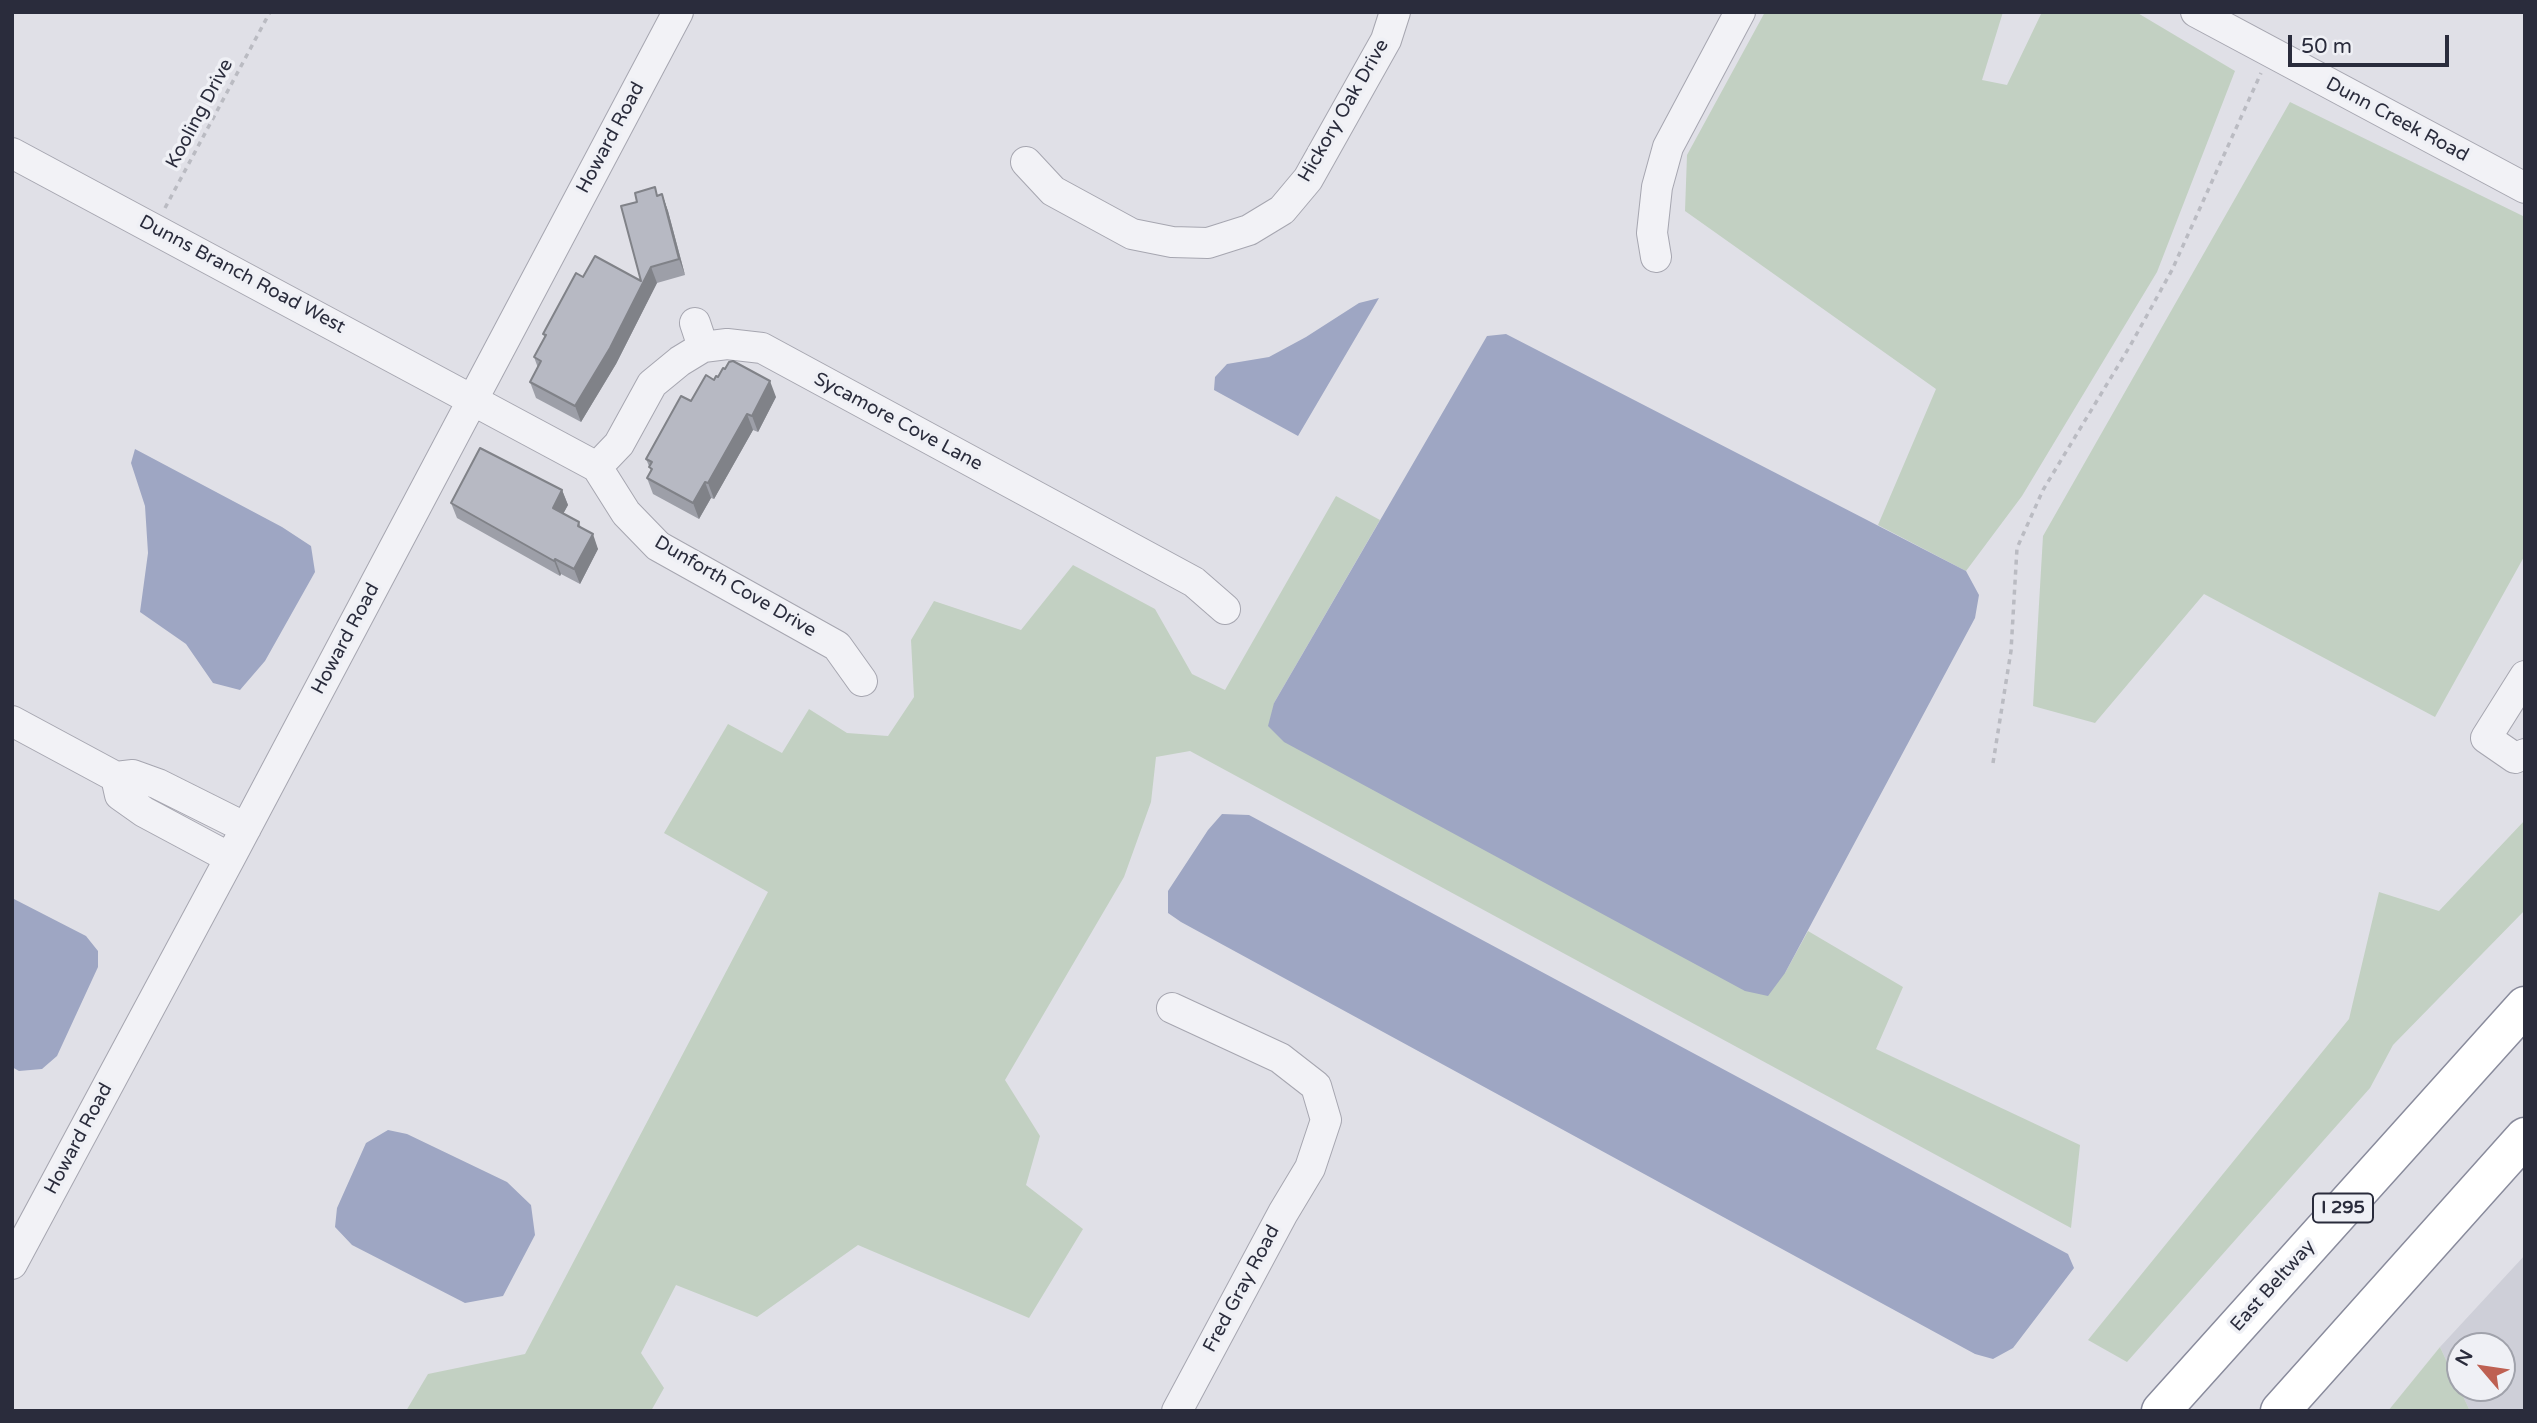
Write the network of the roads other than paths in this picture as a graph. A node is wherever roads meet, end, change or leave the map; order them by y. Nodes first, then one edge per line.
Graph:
1 (678, 12) edge
2 (1395, 12) edge
3 (1740, 12) edge
4 (2196, 12) edge
5 (12, 153) edge
6 (1026, 162) dead end
7 (2525, 188) edge
8 (1656, 257) dead end
9 (472, 399) junction
10 (597, 467) junction
11 (1225, 610) dead end
12 (2525, 676) edge
13 (862, 681) dead end
14 (12, 721) edge
15 (2525, 754) edge
16 (116, 777) junction
17 (246, 828) junction
18 (230, 858) junction
19 (2525, 1006) edge
20 (1172, 1008) dead end
21 (2525, 1138) edge
22 (12, 1264) edge
23 (1177, 1411) edge
24 (2161, 1411) edge
25 (2280, 1411) edge
26 (2305, 1411) edge

1 - 9 street, Howard Road
2 - 6 street, Hickory Oak Drive
3 - 8 street
4 - 7 street, Dunn Creek Road
5 - 9 street, Dunns Branch Road West
9 - 10 street, Dunforth Cove Drive
9 - 17 street, Howard Road
10 - 11 street, Sycamore Cove Lane
10 - 13 street, Dunforth Cove Drive
12 - 15 street
14 - 16 street
16 - 17 street
16 - 18 street
17 - 18 street, Howard Road
18 - 22 street, Howard Road
19 - 24 highway, East Beltway / I 295
20 - 23 street, Fred Gray Road
21 - 25 highway
21 - 26 highway

